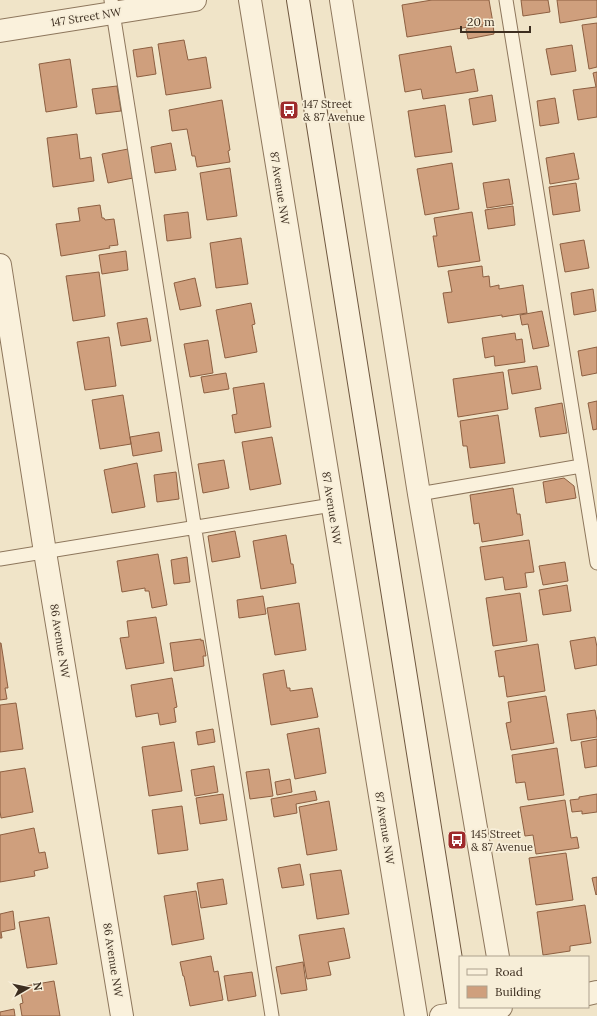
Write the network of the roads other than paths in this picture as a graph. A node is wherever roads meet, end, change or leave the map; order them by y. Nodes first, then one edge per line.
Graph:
1 (195, 0) edge
2 (250, 0) edge
3 (298, 0) edge
4 (341, 0) edge
5 (506, 0) edge
6 (112, 6) edge
7 (0, 31) edge
8 (0, 265) edge
9 (581, 466) junction
10 (419, 494) junction
11 (332, 505) junction
12 (195, 527) junction
13 (46, 552) junction
14 (0, 559) edge
15 (597, 564) edge
16 (498, 956) edge
17 (495, 1008) edge
18 (454, 1015) edge
19 (122, 1016) edge
20 (272, 1016) edge
21 (416, 1016) edge

1 - 6 street, 147 Street NW
2 - 11 street, 87 Avenue NW
3 - 18 street
4 - 10 street
5 - 9 lane
6 - 7 street, 147 Street NW
6 - 12 lane
8 - 13 street, 86 Avenue NW
9 - 10 lane
9 - 15 lane
10 - 16 street
11 - 12 lane
11 - 21 street, 87 Avenue NW
12 - 13 lane
12 - 20 lane
13 - 14 lane
13 - 19 street, 86 Avenue NW
17 - 18 street

